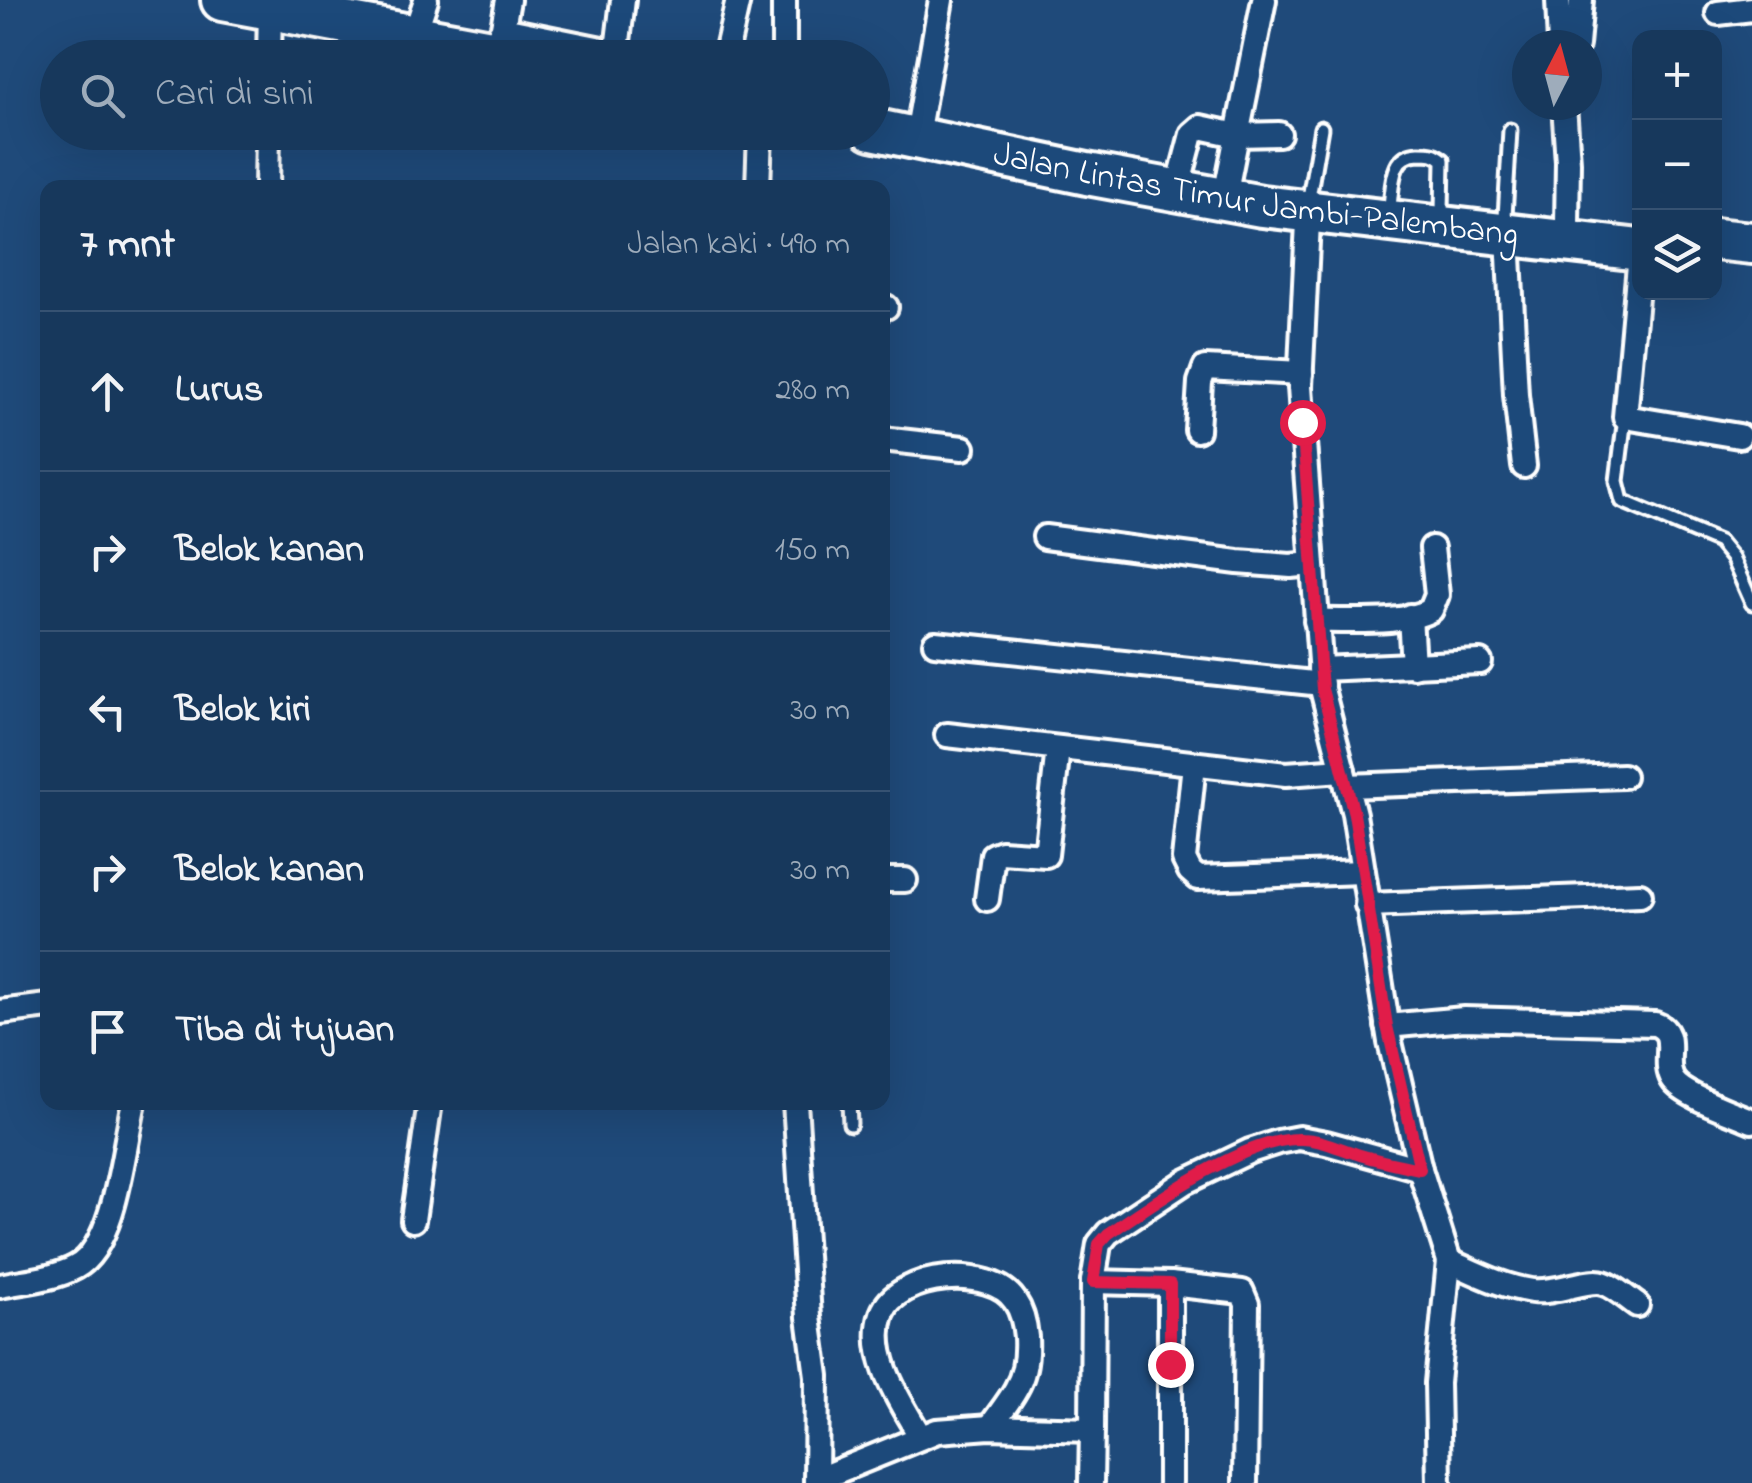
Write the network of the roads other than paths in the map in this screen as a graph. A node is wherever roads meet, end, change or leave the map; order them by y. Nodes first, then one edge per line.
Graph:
1 (222, 0) edge
2 (312, 0) edge
3 (622, 0) edge
4 (738, 0) edge
5 (784, 0) edge
6 (940, 0) edge
7 (1264, 0) edge
8 (1558, 0) edge
9 (1581, 0) edge
10 (270, 8) junction
11 (1752, 9) edge
12 (422, 11) edge
13 (1718, 13) dead end
14 (1559, 30) edge
15 (1578, 30) edge
16 (515, 32) edge
17 (269, 40) edge
18 (541, 40) edge
19 (618, 40) edge
20 (730, 40) edge
21 (784, 40) edge
22 (890, 118) edge
23 (1565, 120) edge
24 (919, 124) junction
25 (1321, 128) dead end
26 (1510, 130) dead end
27 (890, 132) edge
28 (1279, 134) dead end
29 (1237, 135) junction
30 (268, 150) edge
31 (759, 150) edge
32 (1181, 176) junction
33 (267, 180) edge
34 (758, 180) edge
35 (1227, 186) junction
36 (1309, 205) junction
37 (1390, 206) junction
38 (1442, 211) junction
39 (1567, 224) junction
40 (1507, 227) junction
41 (1632, 230) edge
42 (1722, 240) edge
43 (1752, 243) edge
44 (1632, 250) edge
45 (1722, 259) edge
46 (1752, 261) edge
47 (1636, 300) edge
48 (1300, 373) junction
49 (1625, 416) junction
50 (1197, 430) dead end
51 (1739, 436) dead end
52 (890, 441) edge
53 (964, 448) dead end
54 (1524, 466) dead end
55 (1044, 538) dead end
56 (1432, 548) dead end
57 (1312, 564) junction
58 (1752, 604) edge
59 (1410, 616) junction
60 (1316, 621) junction
61 (936, 643) dead end
62 (1480, 662) dead end
63 (1412, 666) junction
64 (1321, 677) junction
65 (948, 735) dead end
66 (1058, 748) junction
67 (1194, 764) junction
68 (1623, 776) dead end
69 (1345, 778) junction
70 (1362, 872) junction
71 (1640, 894) dead end
72 (987, 899) dead end
73 (1367, 905) junction
74 (40, 1007) edge
75 (0, 1012) edge
76 (1391, 1044) junction
77 (132, 1110) edge
78 (429, 1110) edge
79 (796, 1110) edge
80 (849, 1110) edge
81 (1752, 1121) edge
82 (850, 1124) dead end
83 (1420, 1169) junction
84 (413, 1220) dead end
85 (1449, 1261) junction
86 (1093, 1282) junction
87 (1170, 1284) junction
88 (0, 1286) edge
89 (1637, 1305) dead end
90 (990, 1427) junction
91 (1092, 1430) junction
92 (920, 1436) junction
93 (816, 1481) edge
94 (1092, 1483) edge
95 (1170, 1483) edge
96 (1245, 1483) edge
97 (1439, 1483) edge

1 - 10 highway
2 - 12 highway
3 - 19 street
4 - 20 street
5 - 21 street
6 - 24 street
7 - 29 street
8 - 14 street
9 - 15 street
10 - 16 highway
10 - 17 street
11 - 13 street
12 - 16 highway
16 - 18 highway
22 - 24 highway, Jalan Lintas Timur Jambi-Palembang
23 - 39 street
24 - 32 highway, Jalan Lintas Timur Jambi-Palembang
25 - 36 lane
26 - 40 lane
27 - 36 highway, Jalan Lintas Timur Jambi-Palembang
28 - 29 street
29 - 32 street
29 - 35 street
30 - 33 street
31 - 34 street
32 - 35 highway, Jalan Lintas Timur Jambi-Palembang
35 - 36 highway, Jalan Lintas Timur Jambi-Palembang
36 - 37 highway, Jalan Lintas Timur Jambi-Palembang
36 - 40 highway, Jalan Lintas Timur Jambi-Palembang
36 - 48 street
37 - 38 highway, Jalan Lintas Timur Jambi-Palembang
37 - 38 lane
38 - 40 highway, Jalan Lintas Timur Jambi-Palembang
39 - 40 highway, Jalan Lintas Timur Jambi-Palembang
39 - 41 highway, Jalan Lintas Timur Jambi-Palembang
40 - 44 highway, Jalan Lintas Timur Jambi-Palembang
40 - 54 street
42 - 43 highway
45 - 46 highway
47 - 49 street
48 - 50 street
48 - 57 street
49 - 51 street
49 - 58 lane
52 - 53 street
55 - 57 street
56 - 59 street
57 - 60 street
59 - 60 street
59 - 63 street
60 - 64 street
61 - 64 street
62 - 63 street
63 - 64 street
64 - 69 street
65 - 66 street
66 - 67 street
66 - 72 street
67 - 69 street
67 - 70 street
68 - 69 street
69 - 70 street
70 - 73 street
71 - 73 street
73 - 76 street
74 - 75 street
76 - 81 street
76 - 83 street
77 - 88 street
78 - 84 street
79 - 93 street
80 - 82 lane
83 - 85 street
83 - 86 street
85 - 89 street
85 - 97 street
86 - 87 street
86 - 91 street
87 - 95 street
87 - 96 street
90 - 91 street
90 - 92 street
90 - 92 street
91 - 94 street
92 - 93 street

